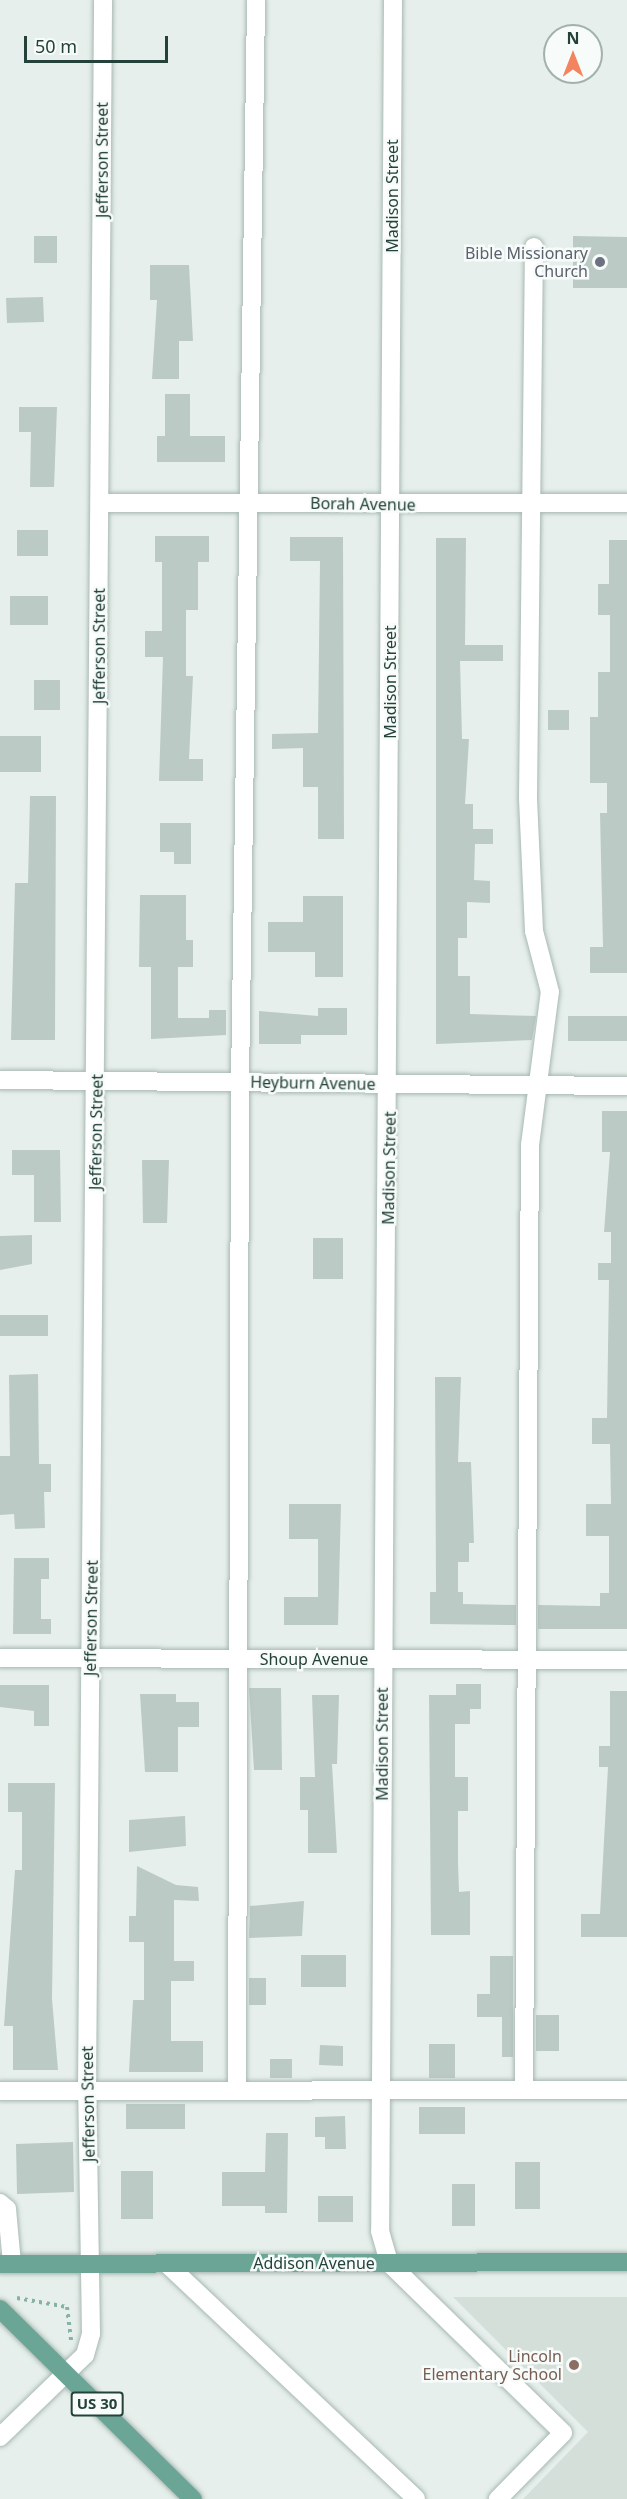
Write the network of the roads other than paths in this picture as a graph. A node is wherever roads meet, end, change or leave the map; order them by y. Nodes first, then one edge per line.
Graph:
1 (103, 0) edge
2 (256, 0) edge
3 (393, 0) edge
4 (534, 247) dead end
5 (100, 503) junction
6 (247, 503) junction
7 (627, 503) edge
8 (528, 504) junction
9 (391, 505) junction
10 (0, 1080) edge
11 (96, 1080) junction
12 (240, 1082) junction
13 (390, 1084) junction
14 (539, 1086) junction
15 (627, 1086) edge
16 (0, 1658) edge
17 (528, 1658) junction
18 (91, 1659) junction
19 (236, 1659) junction
20 (382, 1659) junction
21 (627, 1660) edge
22 (237, 2090) junction
23 (524, 2090) junction
24 (627, 2090) edge
25 (0, 2091) edge
26 (87, 2091) junction
27 (382, 2091) junction
28 (0, 2203) edge
29 (627, 2262) edge
30 (389, 2263) junction
31 (6, 2264) edge
32 (91, 2264) junction
33 (167, 2264) junction
34 (0, 2309) edge
35 (66, 2373) junction
36 (0, 2436) edge
37 (194, 2499) edge
38 (416, 2499) edge
39 (498, 2499) edge

1 - 5 street, Jefferson Street
2 - 6 street
3 - 9 street, Madison Street
4 - 8 street
5 - 6 street, Borah Avenue
5 - 11 street, Jefferson Street
6 - 9 street, Borah Avenue
6 - 12 street
7 - 8 street, Borah Avenue
8 - 9 street, Borah Avenue
8 - 14 street
9 - 13 street, Madison Street
10 - 11 street, Heyburn Avenue
11 - 12 street, Heyburn Avenue
11 - 18 street, Jefferson Street
12 - 13 street, Heyburn Avenue
12 - 19 street
13 - 14 street, Heyburn Avenue
13 - 20 street, Madison Street
14 - 15 street, Heyburn Avenue
14 - 17 street
16 - 18 street, Shoup Avenue
17 - 20 street, Shoup Avenue
17 - 21 street, Shoup Avenue
17 - 23 street
18 - 19 street, Shoup Avenue
18 - 26 street, Jefferson Street
19 - 20 street, Shoup Avenue
19 - 22 street
20 - 27 street, Madison Street
22 - 26 street
22 - 27 street
23 - 24 street
23 - 27 street
25 - 26 street
26 - 32 street, Jefferson Street
27 - 30 street, Madison Street
28 - 31 street
29 - 30 main road, Addison Avenue
30 - 33 main road, Addison Avenue
30 - 39 street
31 - 32 main road, Addison Avenue
32 - 33 main road, Addison Avenue
32 - 35 street, Jefferson Street
33 - 38 street
34 - 35 main road, US 30
35 - 36 street, Jefferson Street
35 - 37 main road, US 30

